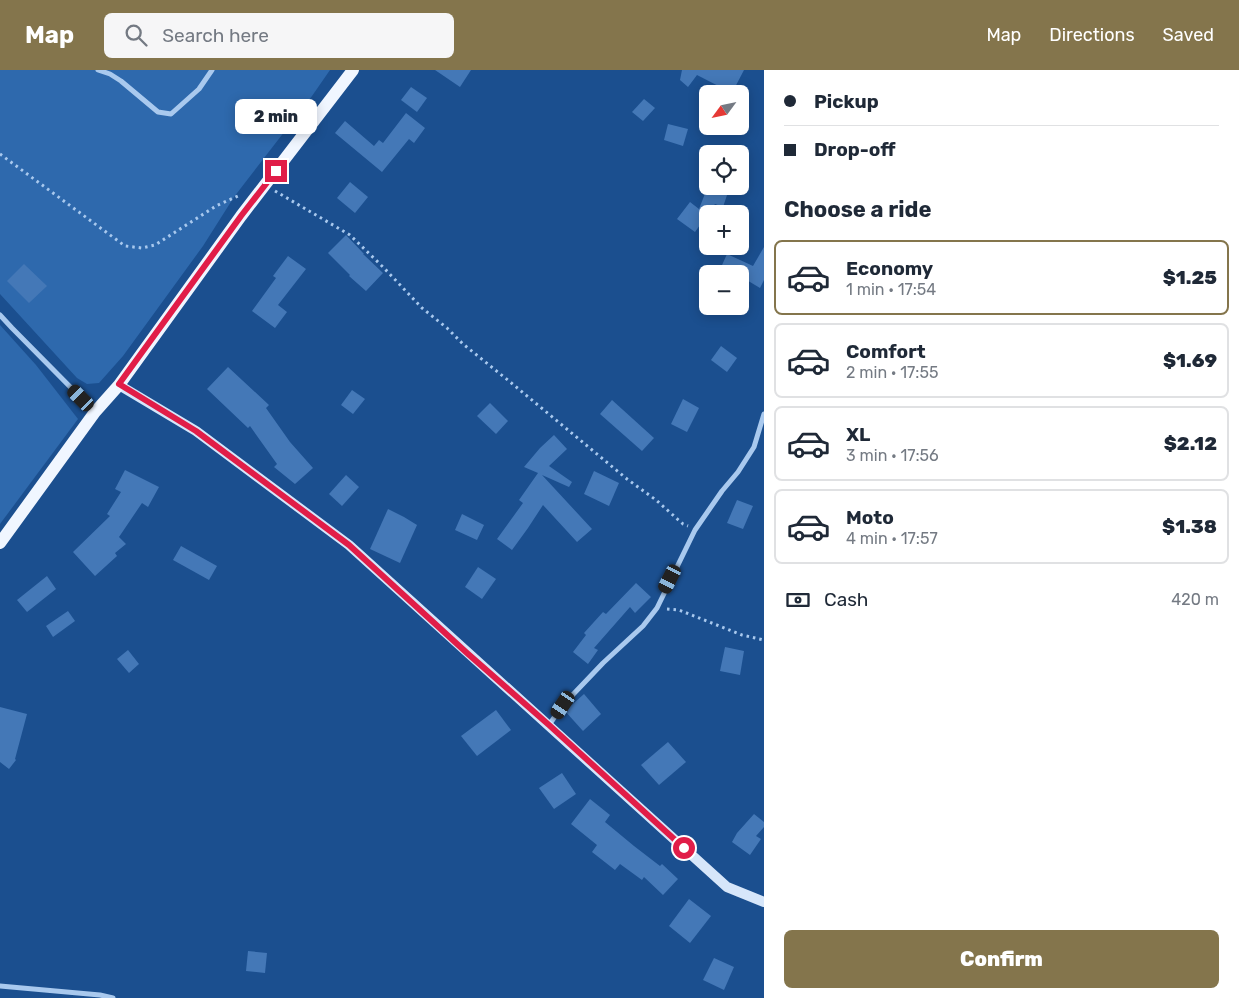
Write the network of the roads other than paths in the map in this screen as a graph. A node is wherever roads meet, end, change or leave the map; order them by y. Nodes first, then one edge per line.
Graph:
1 (98, 70) edge
2 (212, 70) edge
3 (353, 70) edge
4 (0, 315) edge
5 (119, 384) junction
6 (95, 412) junction
7 (764, 414) edge
8 (0, 543) edge
9 (549, 725) junction
10 (764, 902) edge
11 (0, 986) edge
12 (113, 998) edge

1 - 2 street
3 - 5 main road
4 - 6 street
5 - 6 main road
5 - 9 street
6 - 8 main road
7 - 9 street
9 - 10 street
11 - 12 street

